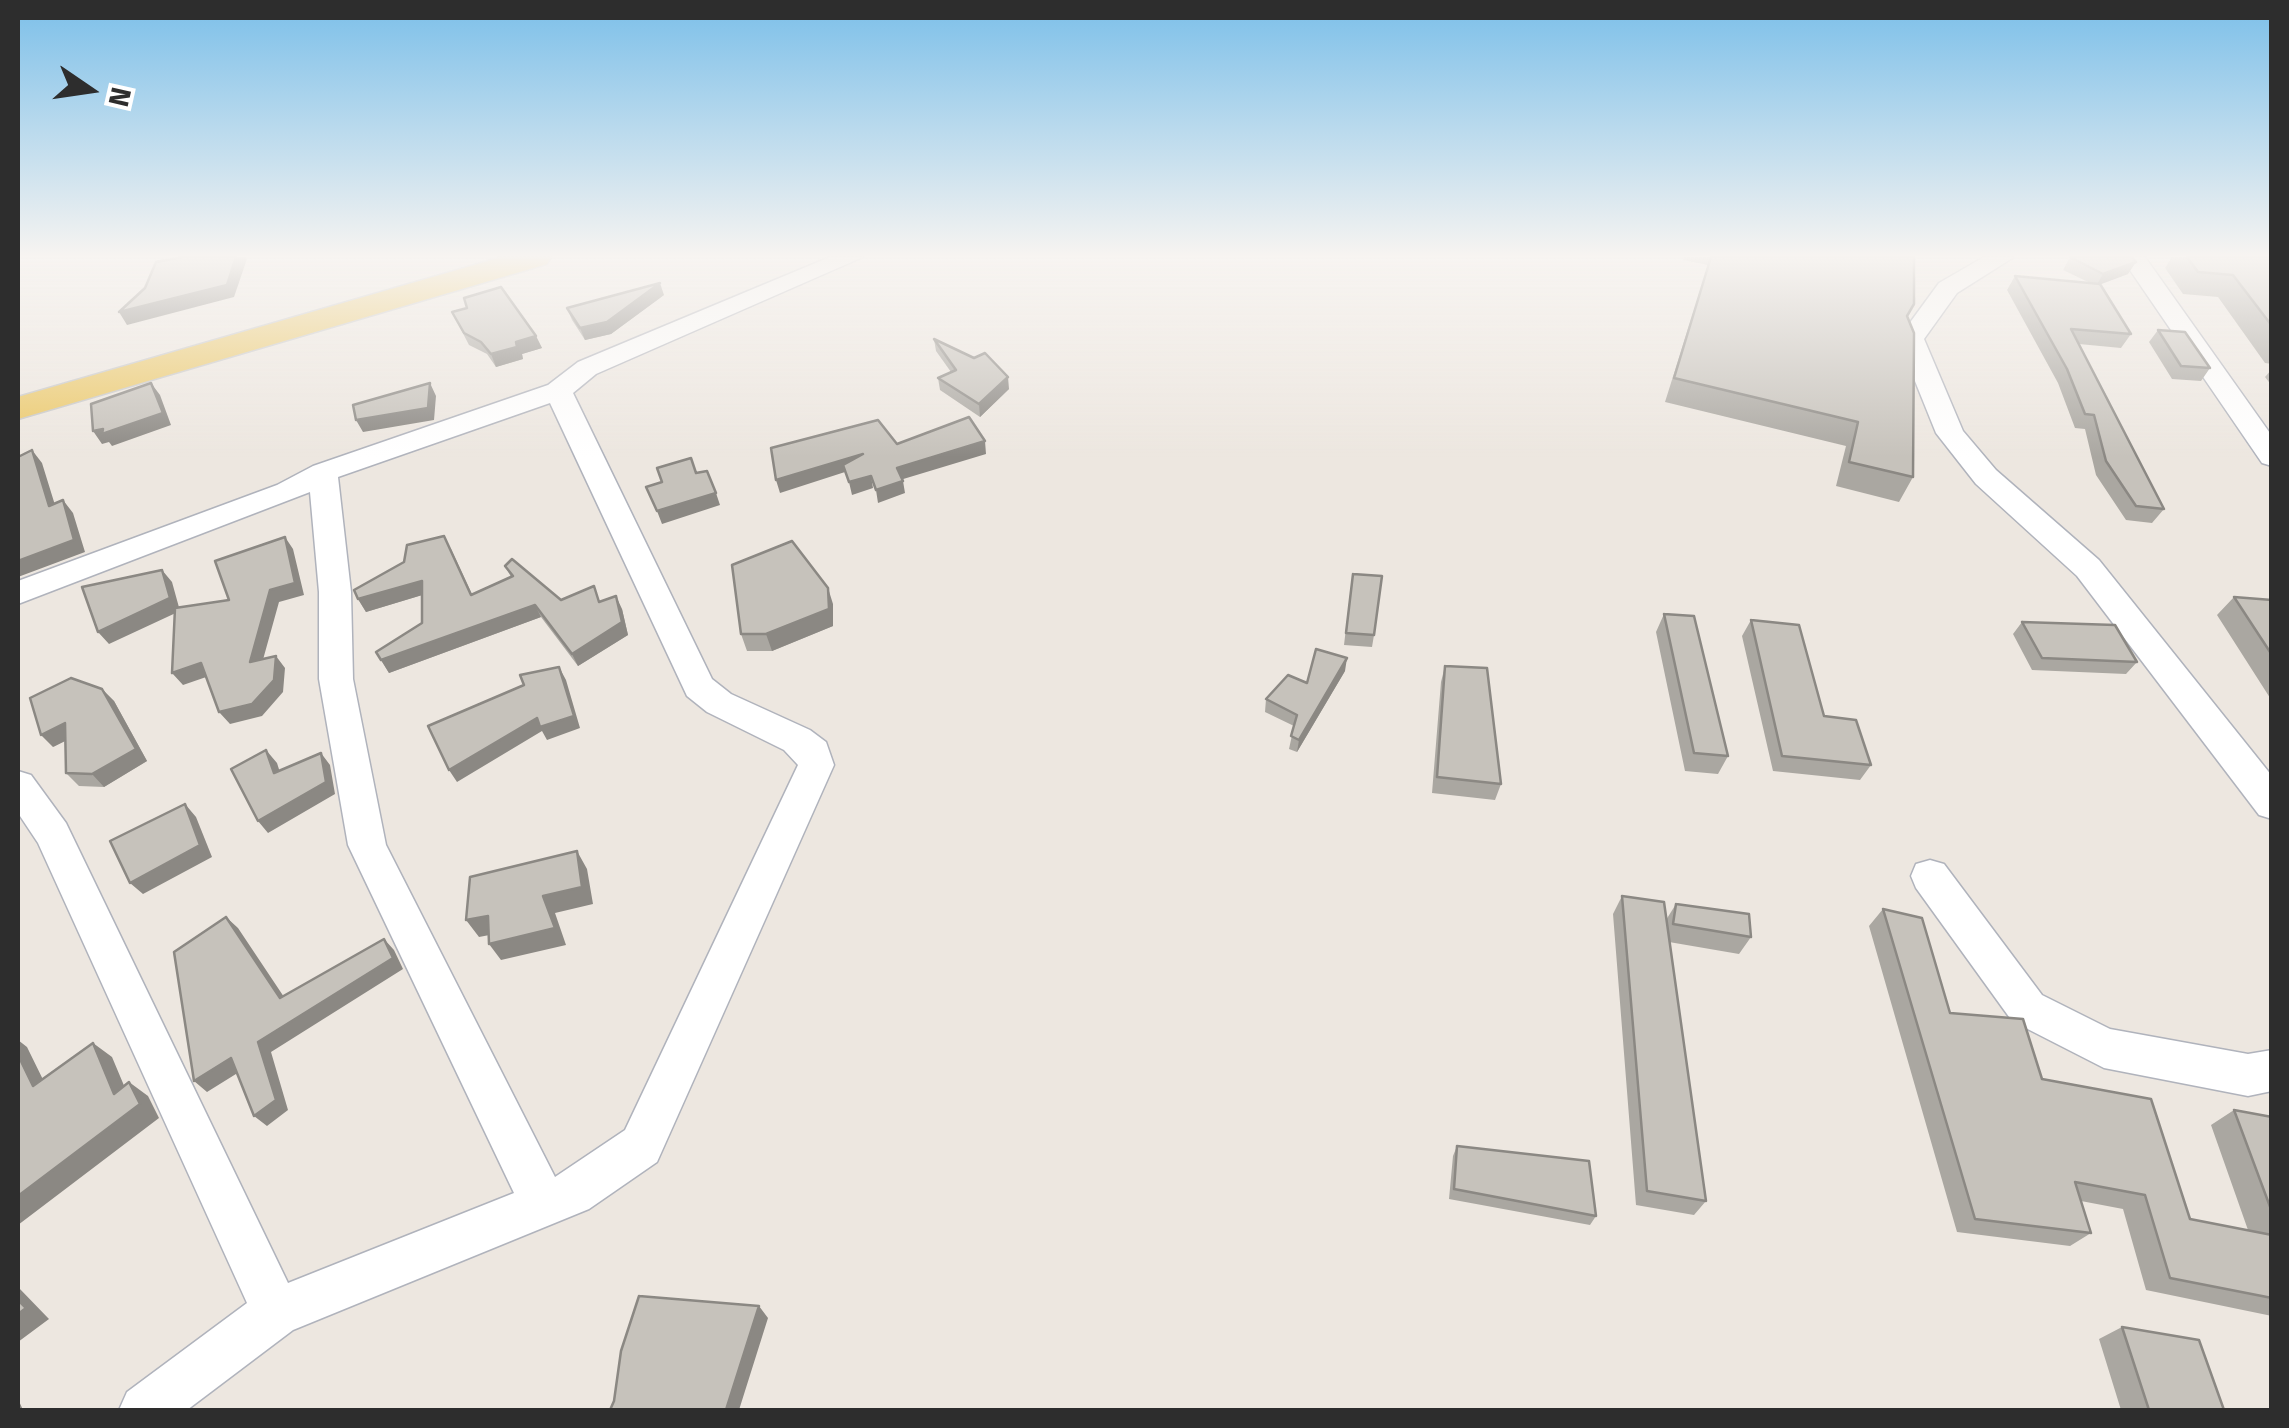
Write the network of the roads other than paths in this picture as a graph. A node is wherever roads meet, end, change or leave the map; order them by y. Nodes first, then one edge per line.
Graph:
1 (307, 324) edge
2 (693, 324) edge
3 (1922, 324) edge
4 (2179, 324) edge
5 (558, 391) junction
6 (18, 408) edge
7 (2272, 457) edge
8 (322, 472) junction
9 (18, 593) edge
10 (18, 785) edge
11 (2272, 804) edge
12 (1930, 876) dead end
13 (2272, 1070) edge
14 (543, 1202) junction
15 (276, 1312) junction
16 (145, 1410) edge

1 - 6 main road
2 - 5 street
3 - 11 street
4 - 7 street
5 - 8 street
5 - 14 street
8 - 9 street
8 - 14 street
10 - 15 street
12 - 13 street
14 - 15 street
15 - 16 street

